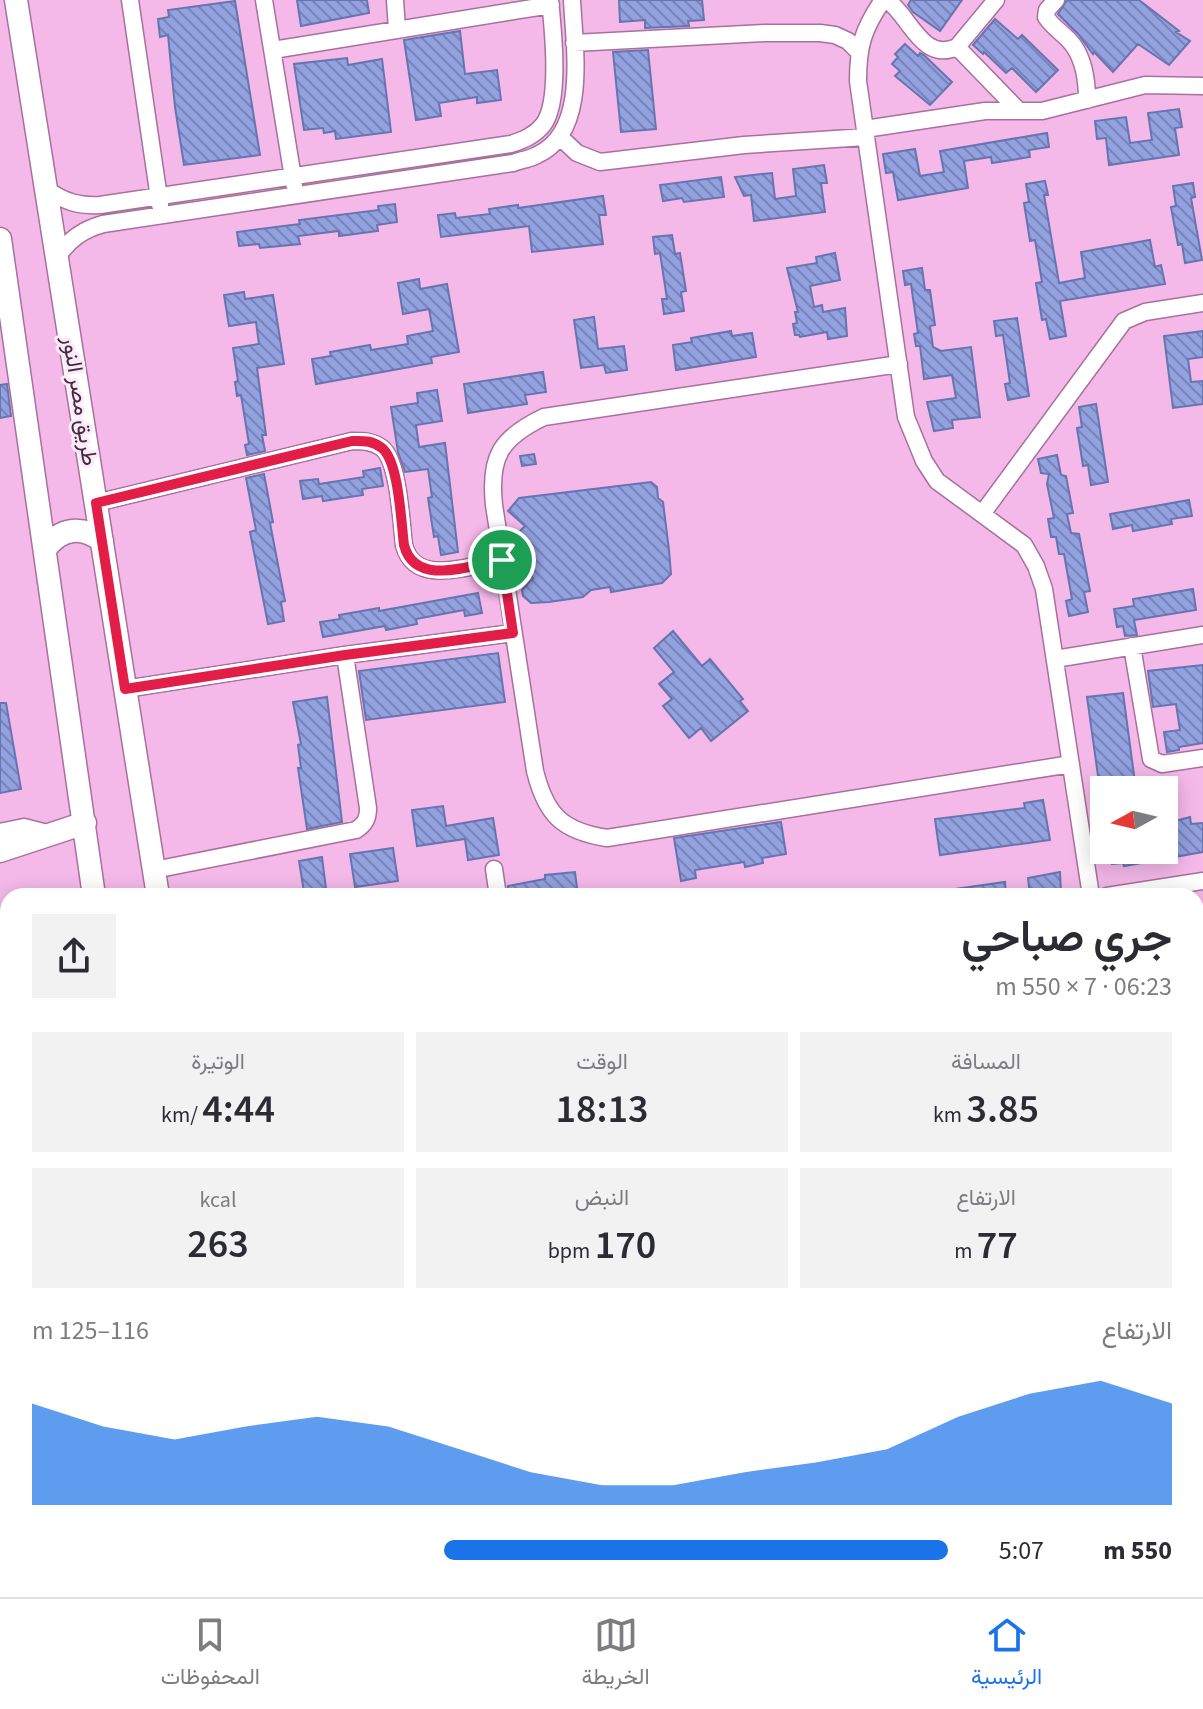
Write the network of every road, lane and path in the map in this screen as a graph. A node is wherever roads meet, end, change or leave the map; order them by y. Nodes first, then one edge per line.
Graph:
1 (16, 0) edge
2 (130, 0) edge
3 (264, 0) edge
4 (395, 0) edge
5 (572, 0) edge
6 (885, 0) edge
7 (996, 0) edge
8 (1056, 0) edge
9 (550, 2) edge
10 (397, 30) junction
11 (574, 43) junction
12 (957, 47) junction
13 (273, 50) junction
14 (858, 51) junction
15 (1203, 86) edge
16 (1087, 100) junction
17 (1019, 111) junction
18 (866, 133) junction
19 (560, 137) junction
20 (293, 177) junction
21 (46, 189) junction
22 (296, 195) junction
23 (159, 196) junction
24 (162, 215) junction
25 (0, 239) edge
26 (57, 257) junction
27 (1203, 303) edge
28 (899, 364) junction
29 (96, 503) junction
30 (982, 514) junction
31 (102, 541) junction
32 (46, 548) junction
33 (502, 560) junction
34 (513, 633) junction
35 (1203, 635) edge
36 (1132, 646) junction
37 (345, 655) junction
38 (1055, 659) junction
39 (125, 689) junction
40 (1203, 758) edge
41 (1071, 764) junction
42 (85, 823) junction
43 (0, 832) edge
44 (51, 834) junction
45 (0, 851) edge
46 (494, 869) dead end
47 (154, 870) junction
48 (1203, 881) edge
49 (93, 888) edge
50 (157, 888) edge
51 (497, 888) edge
52 (1090, 888) edge
53 (1158, 888) edge

1 - 21 street, طريق مصر النور
2 - 23 street
3 - 13 street
4 - 10 street
5 - 11 street
6 - 12 street
6 - 14 street
7 - 12 street
8 - 16 street
9 - 10 street
9 - 20 street
10 - 13 street
11 - 14 street
11 - 19 street
12 - 17 street
13 - 20 street
14 - 18 street
15 - 16 street
16 - 17 street
17 - 18 street
18 - 19 street
18 - 28 street
19 - 22 street
20 - 22 street
20 - 23 street
21 - 23 street
21 - 26 street, طريق مصر النور
22 - 24 street
23 - 24 street
24 - 26 street
25 - 32 street
26 - 29 street, طريق مصر النور
27 - 30 street
28 - 30 street
28 - 33 street
29 - 31 street, طريق مصر النور
29 - 33 street
30 - 38 street
31 - 32 street
31 - 39 street, طريق مصر النور
32 - 42 street
33 - 34 street
34 - 37 street
34 - 41 street
35 - 36 street
36 - 38 street
36 - 40 street
37 - 39 street
37 - 47 street
38 - 41 street
39 - 47 street, طريق مصر النور
41 - 52 street
42 - 44 street
42 - 49 street
43 - 44 street
44 - 45 street
46 - 51 street
47 - 50 street, طريق مصر النور
48 - 53 street

